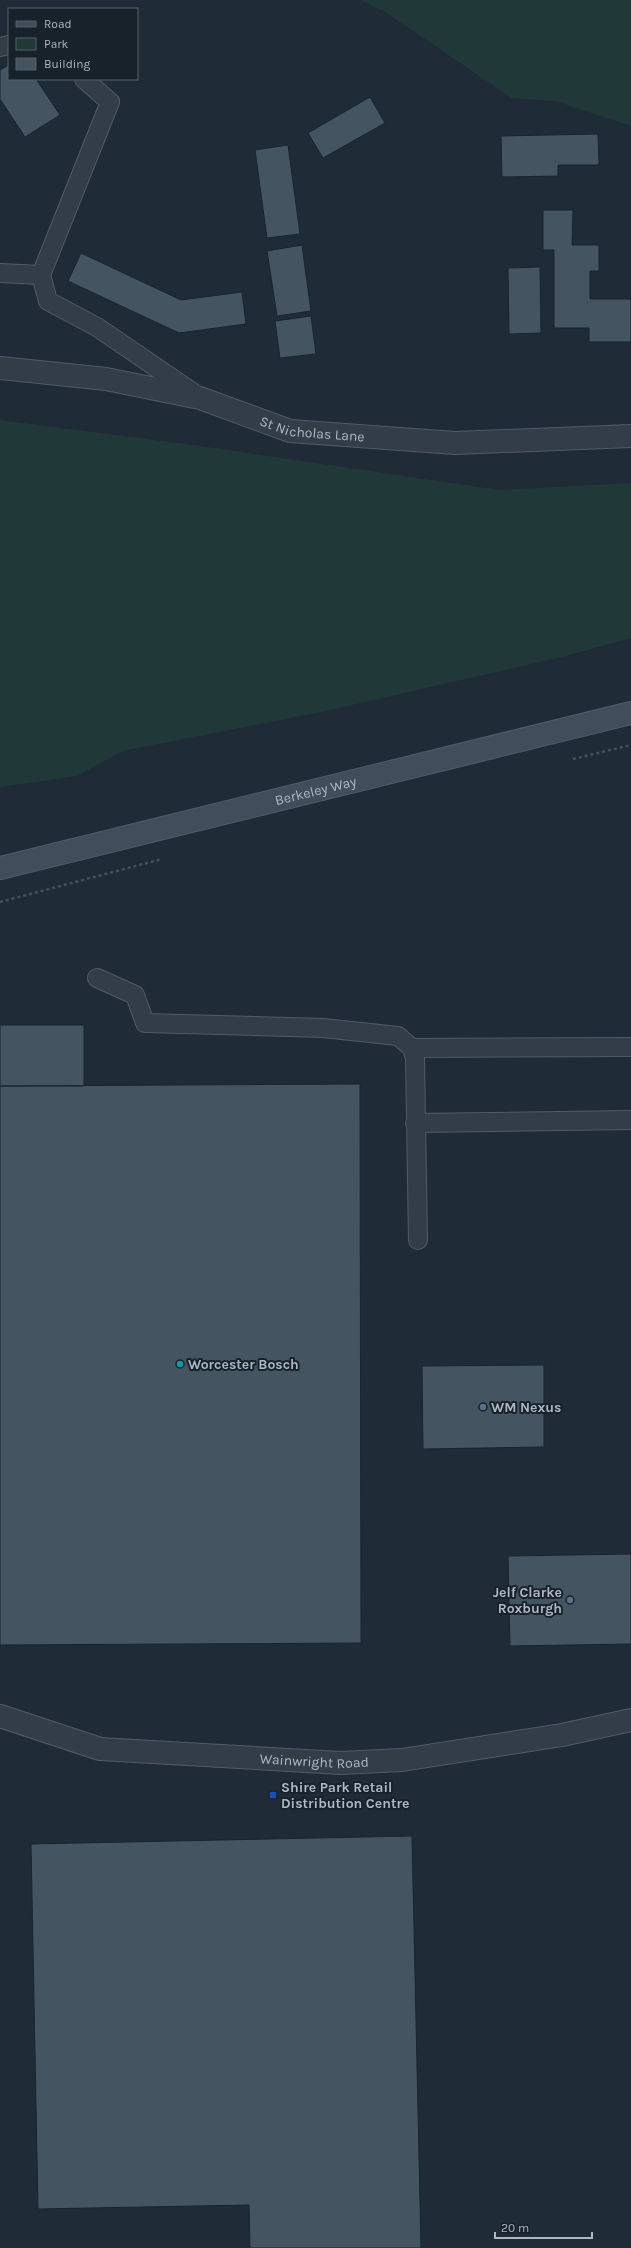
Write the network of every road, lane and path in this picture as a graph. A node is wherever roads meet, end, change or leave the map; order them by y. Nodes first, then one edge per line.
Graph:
1 (85, 80) edge
2 (0, 273) edge
3 (41, 275) junction
4 (0, 368) edge
5 (200, 398) junction
6 (631, 436) edge
7 (631, 713) edge
8 (631, 745) edge
9 (570, 760) dead end
10 (170, 858) dead end
11 (0, 868) edge
12 (0, 902) edge
13 (97, 978) dead end
14 (631, 1047) edge
15 (412, 1048) junction
16 (631, 1120) edge
17 (415, 1123) junction
18 (418, 1240) dead end
19 (0, 1716) edge
20 (631, 1720) edge

1 - 3 lane
2 - 3 lane
3 - 5 lane
4 - 5 street, St Nicholas Lane
5 - 6 street, St Nicholas Lane
7 - 11 main road, Berkeley Way
8 - 9 path
10 - 12 path
13 - 15 lane
14 - 15 lane
15 - 17 lane
16 - 17 lane
17 - 18 lane
19 - 20 street, Wainwright Road

